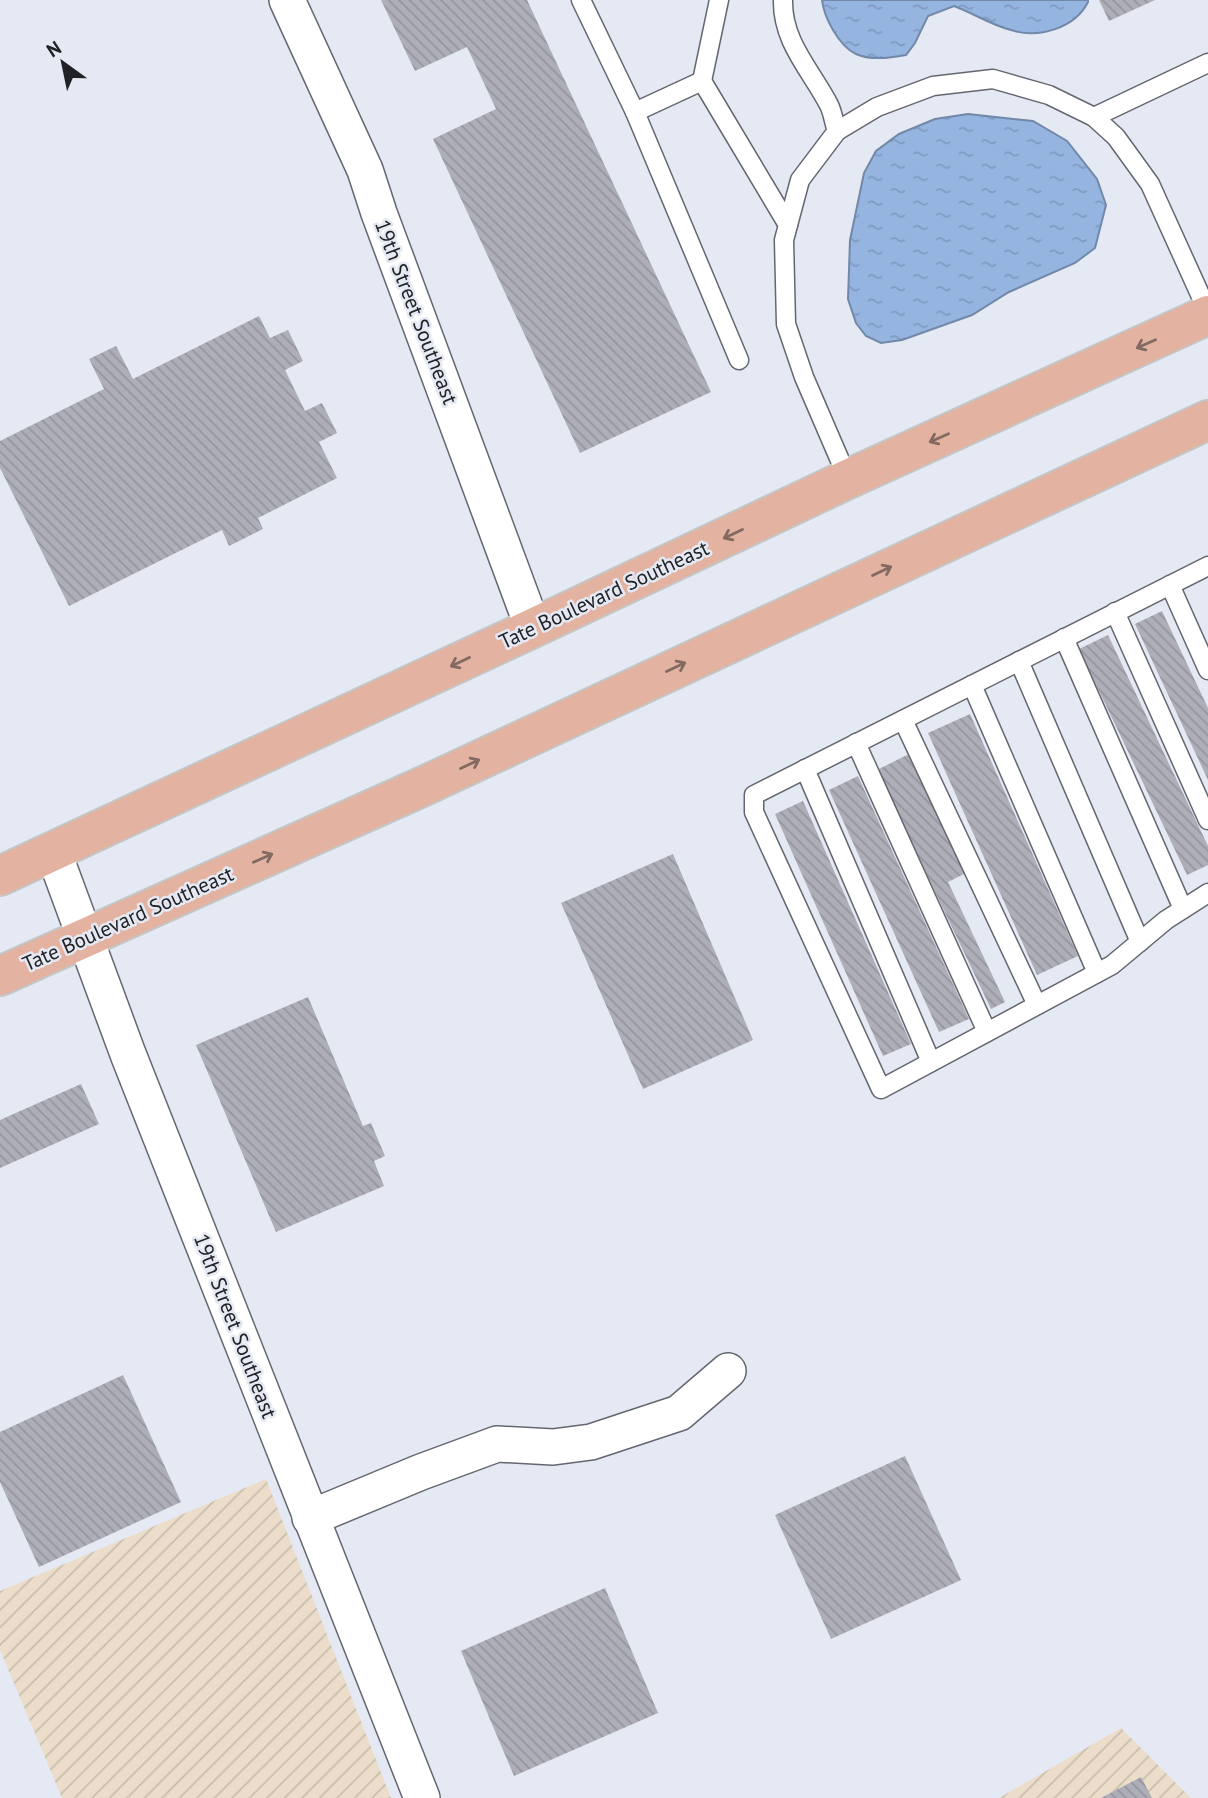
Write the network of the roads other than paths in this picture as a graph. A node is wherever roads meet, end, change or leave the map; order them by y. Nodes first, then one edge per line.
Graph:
1 (287, 0) edge
2 (582, 0) edge
3 (719, 0) edge
4 (783, 0) edge
5 (1208, 63) edge
6 (702, 81) junction
7 (635, 112) junction
8 (1094, 117) junction
9 (837, 131) junction
10 (788, 225) junction
11 (1208, 314) edge
12 (740, 360) dead end
13 (1208, 420) edge
14 (848, 479) junction
15 (1208, 566) edge
16 (1170, 585) junction
17 (1115, 612) junction
18 (533, 628) junction
19 (1064, 638) junction
20 (1019, 661) junction
21 (1208, 670) edge
22 (972, 685) junction
23 (903, 720) junction
24 (856, 743) junction
25 (805, 769) junction
26 (1208, 820) edge
27 (53, 851) junction
28 (0, 876) edge
29 (1208, 893) edge
30 (1183, 909) junction
31 (87, 937) junction
32 (1140, 942) junction
33 (1097, 973) junction
34 (0, 976) edge
35 (1037, 1005) junction
36 (987, 1032) junction
37 (930, 1062) junction
38 (727, 1371) dead end
39 (310, 1518) junction
40 (422, 1798) edge

1 - 18 street, 19th Street Southeast
2 - 7 lane
3 - 6 lane
4 - 9 lane
5 - 8 lane
6 - 7 lane
6 - 10 lane
7 - 12 lane
8 - 9 lane
8 - 11 lane
9 - 10 lane
10 - 14 lane
11 -> 14 main road, Tate Boulevard Southeast
31 -> 13 main road, Tate Boulevard Southeast
14 -> 18 main road, Tate Boulevard Southeast
15 - 16 lane
16 - 17 lane
16 - 21 lane
17 - 19 lane
17 - 26 lane
18 -> 27 main road, Tate Boulevard Southeast
19 - 20 lane
19 - 30 lane
20 - 22 lane
20 - 32 lane
22 - 23 lane
22 - 33 lane
23 - 24 lane
23 - 35 lane
24 - 25 lane
24 - 36 lane
25 - 37 lane
25 - 37 lane
27 - 28 main road, Tate Boulevard Southeast
27 - 31 street, 19th Street Southeast
29 - 30 lane
30 - 32 lane
31 - 34 main road, Tate Boulevard Southeast
31 - 39 street, 19th Street Southeast
32 - 33 lane
33 - 35 lane
35 - 36 lane
36 - 37 lane
38 - 39 street
39 - 40 street, 19th Street Southeast

